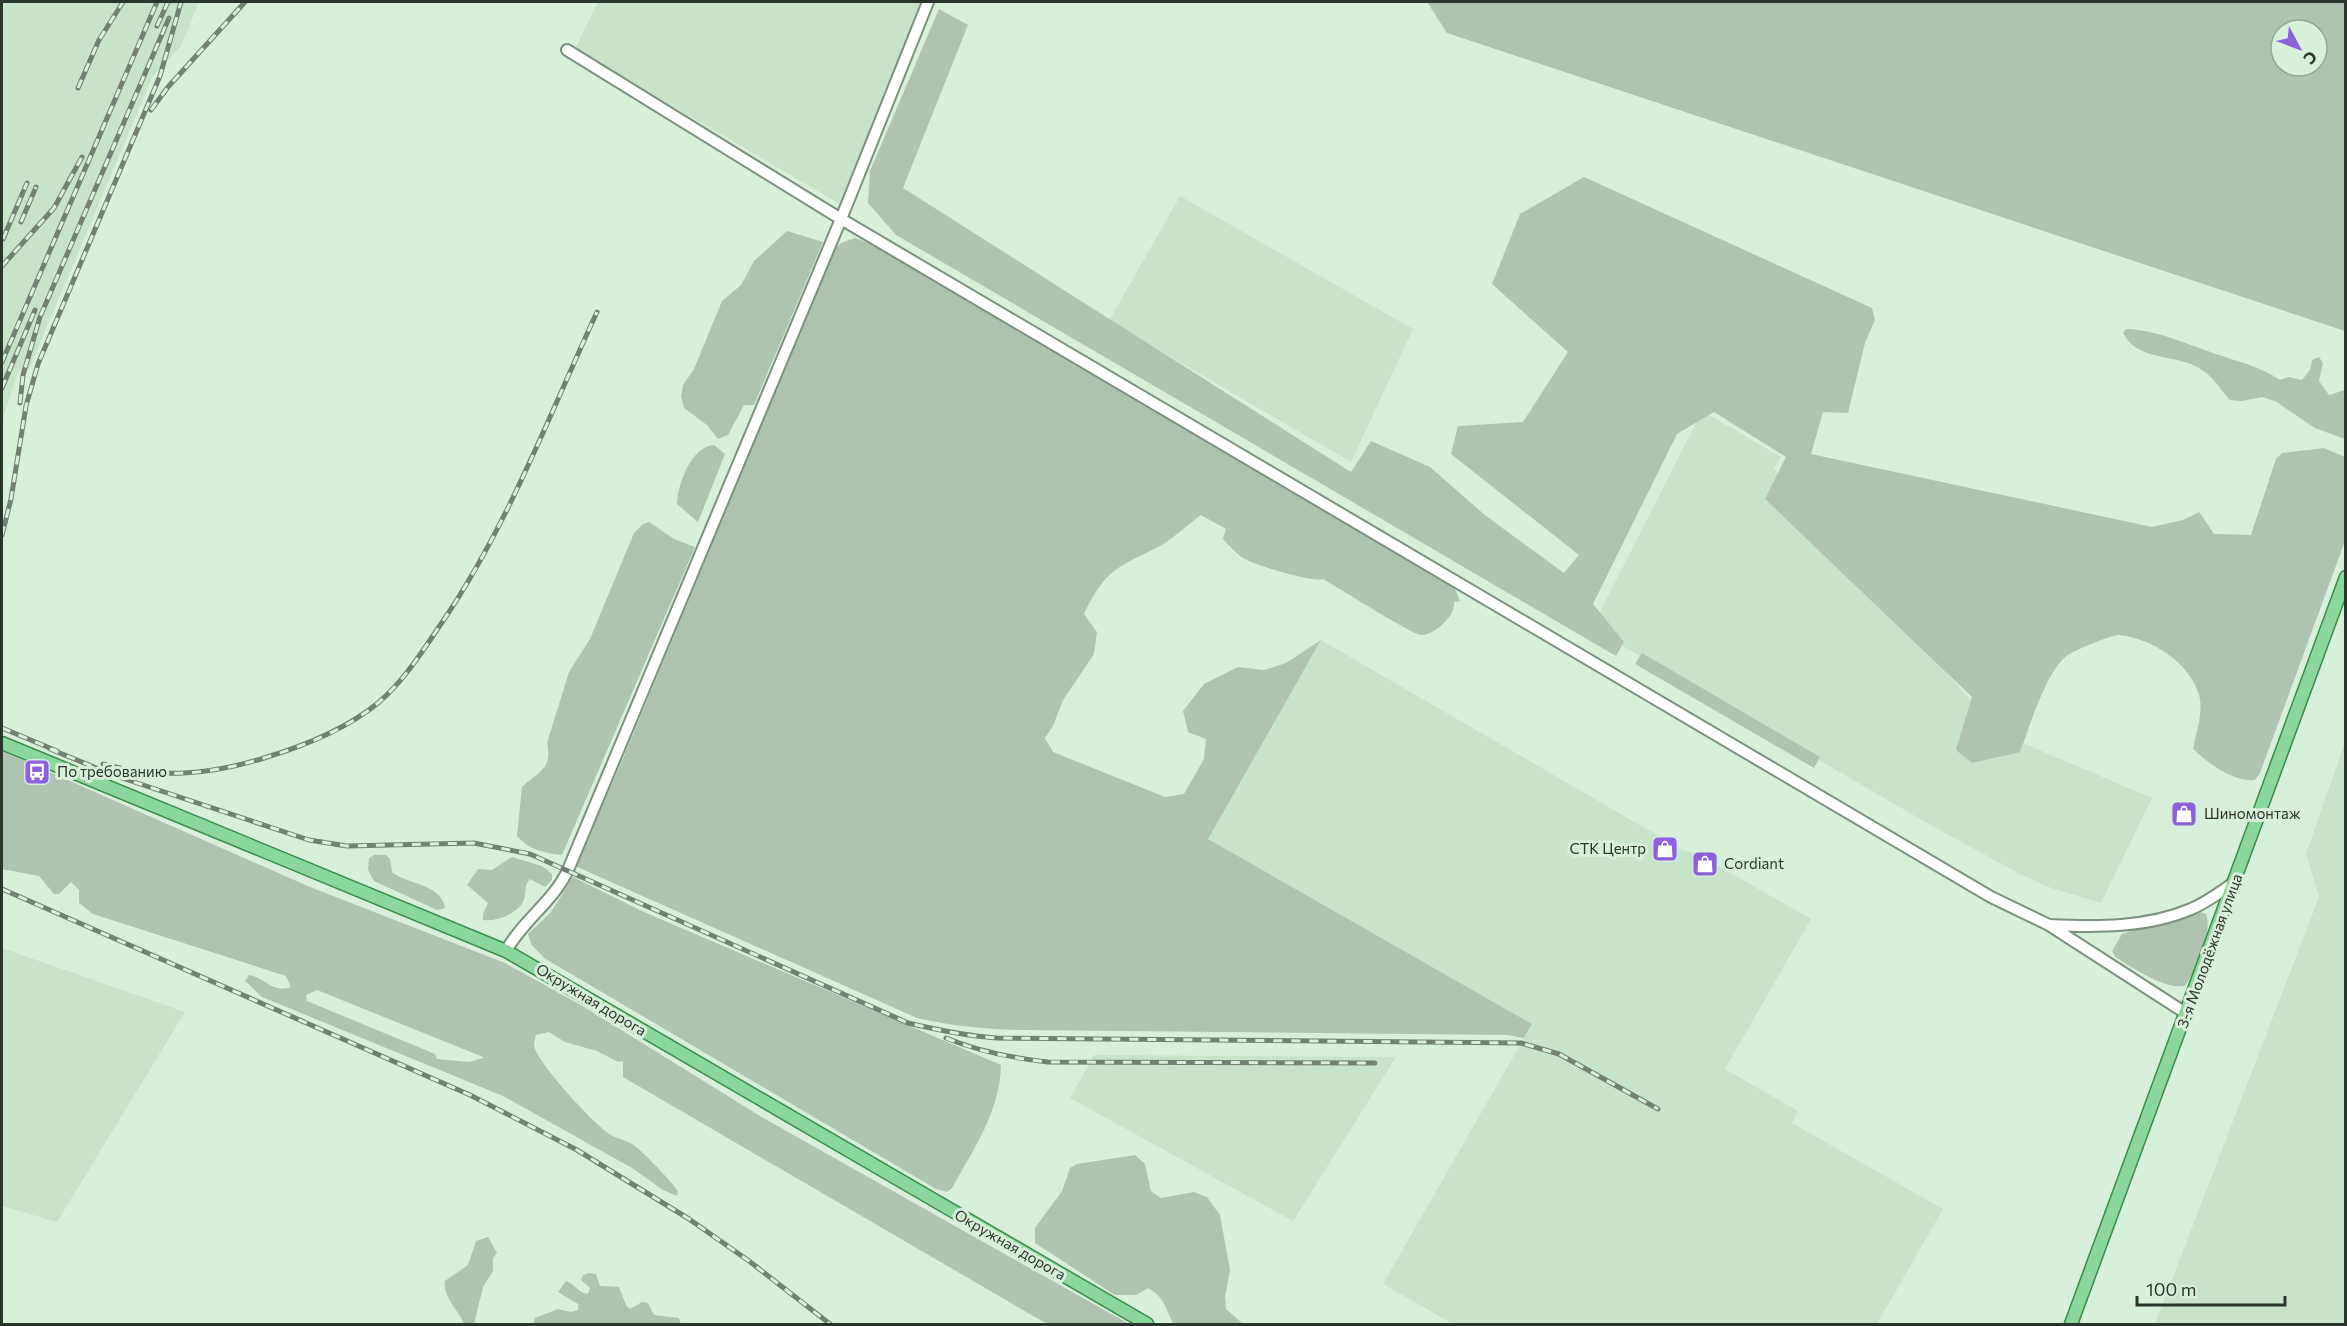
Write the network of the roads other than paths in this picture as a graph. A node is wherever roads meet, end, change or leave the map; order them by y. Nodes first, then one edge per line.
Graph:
1 (928, 2) edge
2 (567, 50) dead end
3 (841, 219) junction
4 (2346, 576) edge
5 (2, 742) edge
6 (2234, 883) junction
7 (2049, 925) junction
8 (506, 951) junction
9 (2187, 1014) junction
10 (1147, 1324) edge
11 (2071, 1324) edge

1 - 3 street
2 - 3 street
3 - 7 street
3 - 8 street
4 - 6 main road, 3-я Молодёжная улица
5 - 8 main road, Окружная дорога
6 - 7 street
6 - 9 main road, 3-я Молодёжная улица
7 - 9 street
8 - 10 main road, Окружная дорога
9 - 11 main road, 3-я Молодёжная улица

